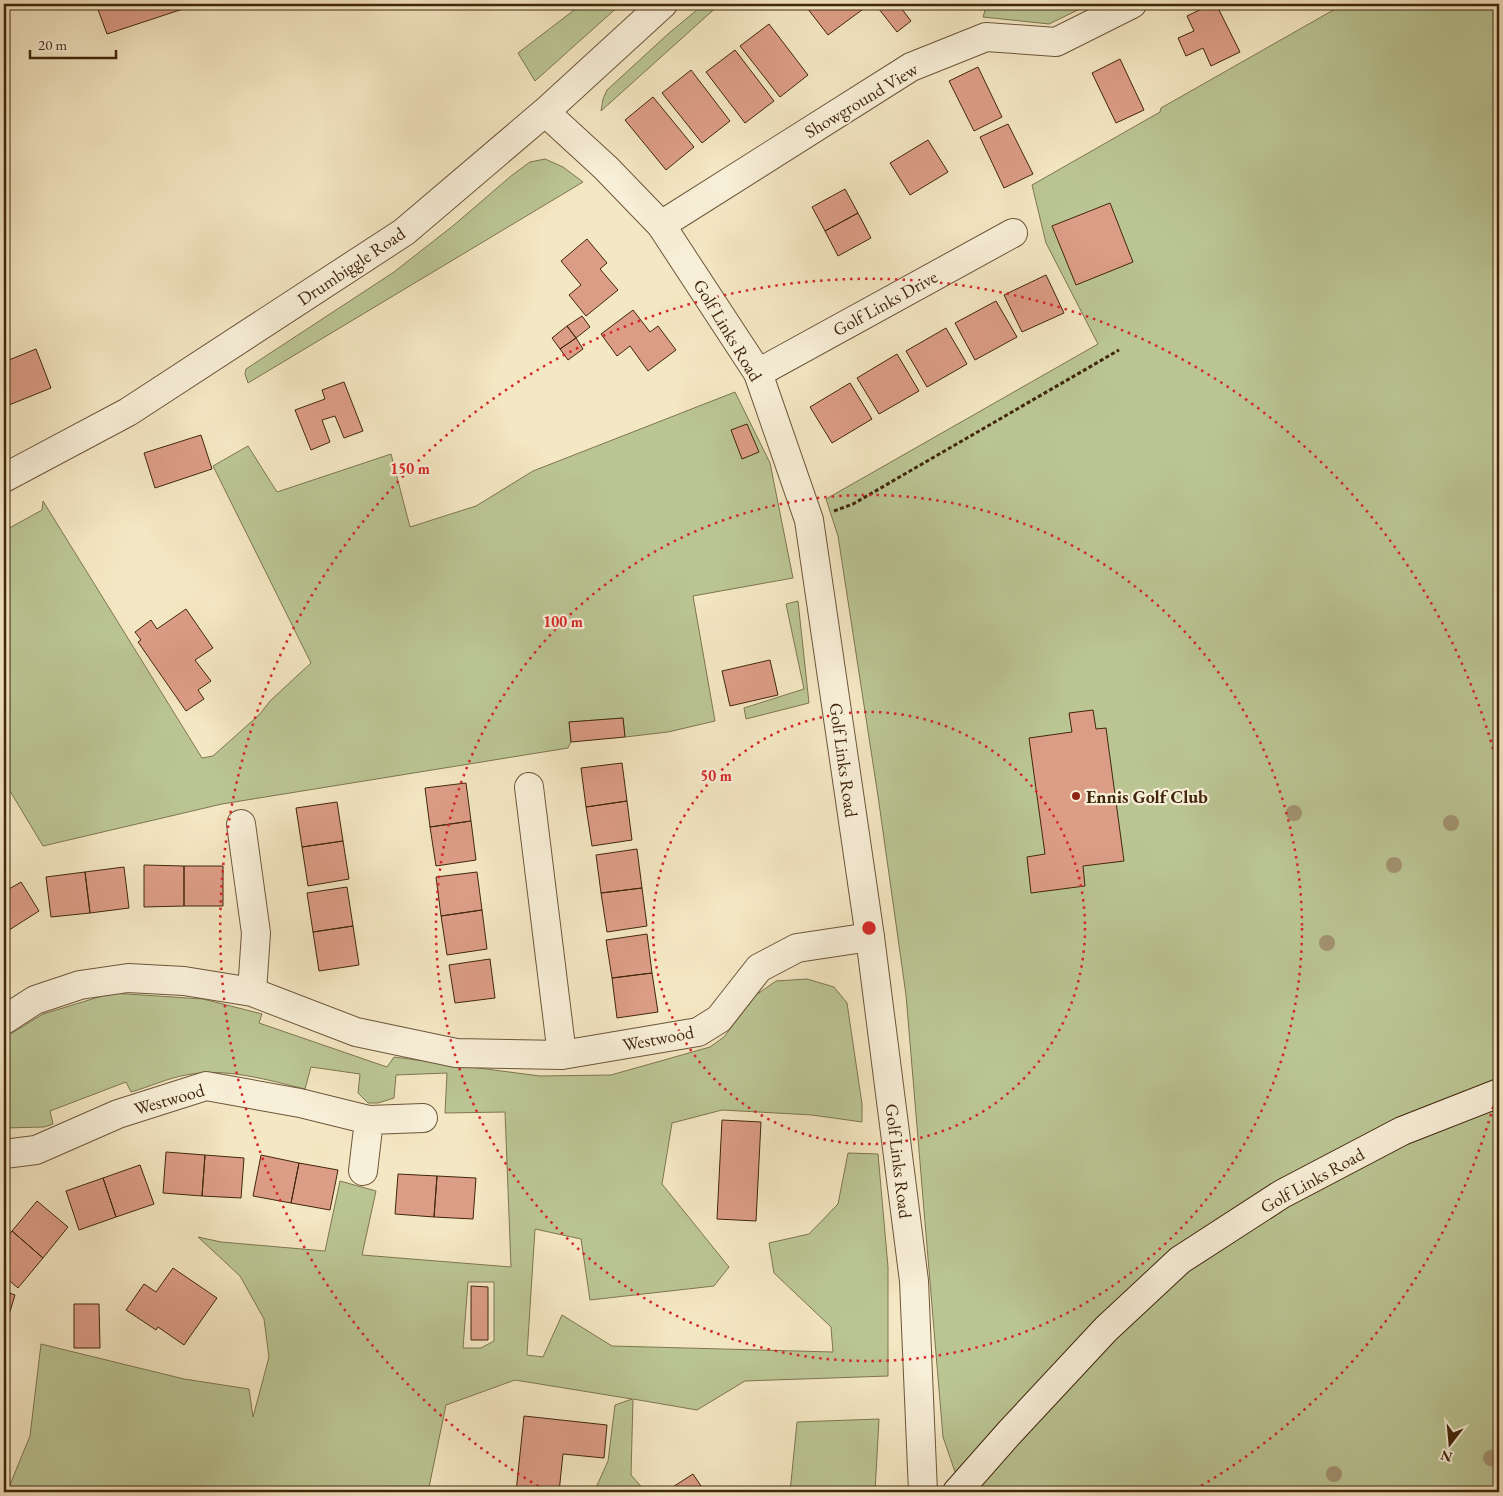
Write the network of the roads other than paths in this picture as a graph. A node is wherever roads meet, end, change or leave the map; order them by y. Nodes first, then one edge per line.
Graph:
1 (663, 4) edge
2 (1132, 4) edge
3 (545, 112) junction
4 (662, 225) junction
5 (1013, 233) dead end
6 (758, 373) junction
7 (4, 478) edge
8 (528, 787) dead end
9 (241, 824) dead end
10 (870, 937) junction
11 (252, 992) junction
12 (4, 1020) edge
13 (562, 1056) junction
14 (1499, 1093) edge
15 (423, 1118) dead end
16 (369, 1120) junction
17 (4, 1154) edge
18 (363, 1171) dead end
19 (922, 1492) edge
20 (957, 1492) edge

1 - 3 street, Drumbiggle Road
2 - 4 street, Showground View
3 - 4 street, Golf Links Road
3 - 7 street, Drumbiggle Road
4 - 6 street, Golf Links Road
5 - 6 street, Golf Links Drive
6 - 10 street, Golf Links Road
8 - 13 street
9 - 11 street
10 - 13 street, Westwood
10 - 19 street, Golf Links Road
11 - 12 street, Westwood
11 - 13 street, Westwood
14 - 20 street, Golf Links Road
15 - 16 street, Westwood
16 - 17 street, Westwood
16 - 18 street

